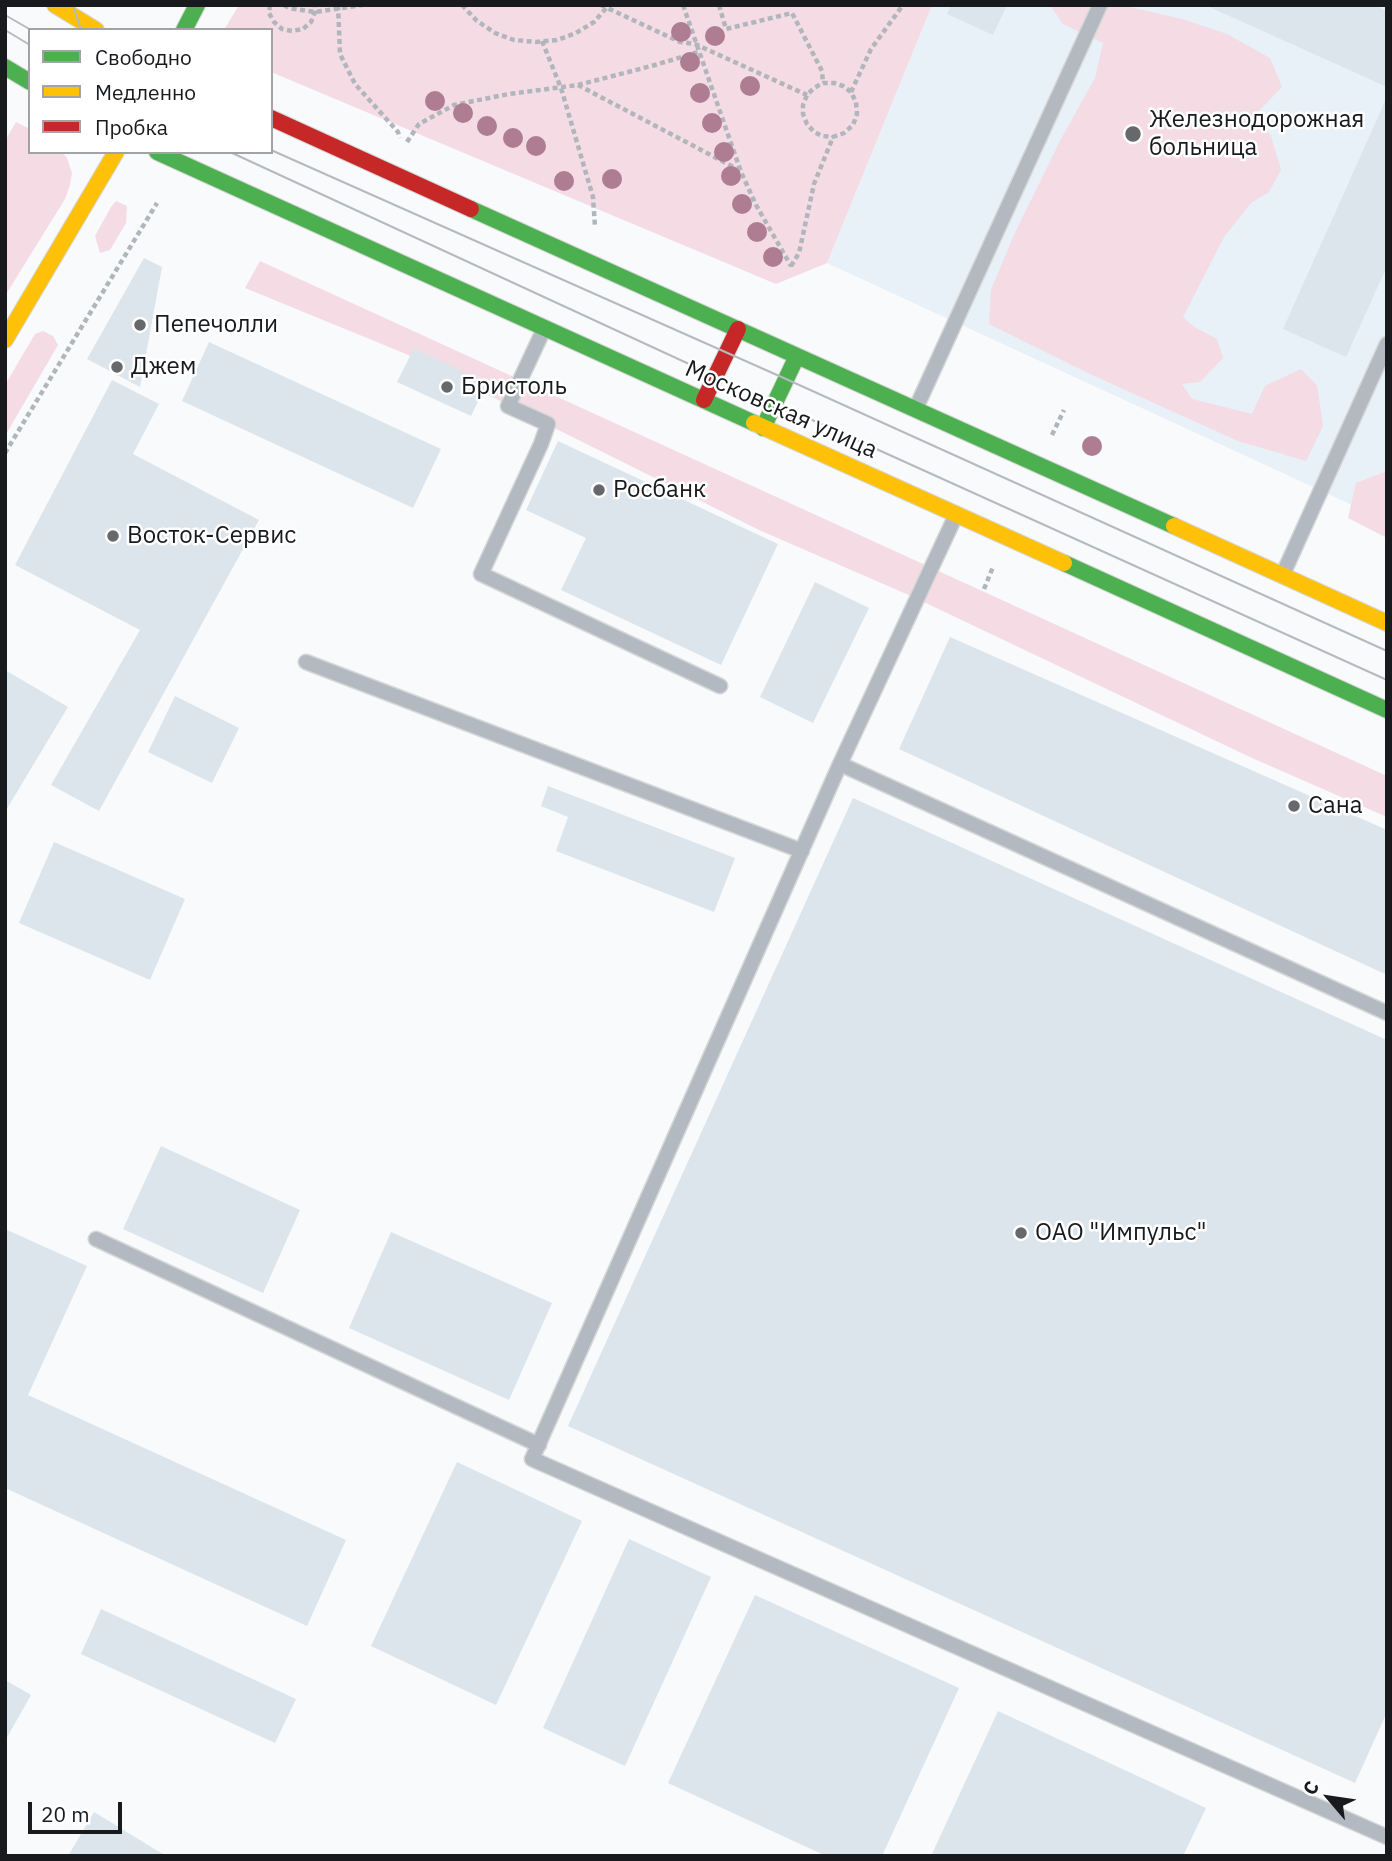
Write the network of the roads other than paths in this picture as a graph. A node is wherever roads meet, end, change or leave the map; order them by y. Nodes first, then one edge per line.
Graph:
1 (55, 5) edge
2 (197, 5) edge
3 (1100, 5) edge
4 (93, 28) edge
5 (185, 28) edge
6 (5, 67) edge
7 (28, 81) edge
8 (273, 119) edge
9 (115, 154) edge
10 (161, 154) edge
11 (545, 328) junction
12 (738, 329) junction
13 (5, 340) edge
14 (1387, 344) edge
15 (797, 356) junction
16 (704, 400) junction
17 (915, 409) junction
18 (763, 428) junction
19 (957, 514) junction
20 (1283, 575) junction
21 (1387, 623) edge
22 (306, 662) dead end
23 (720, 686) dead end
24 (1387, 710) edge
25 (840, 764) junction
26 (802, 851) junction
27 (1387, 1013) edge
28 (96, 1239) dead end
29 (539, 1445) junction
30 (1387, 1837) edge

1 - 4 street
2 - 5 street
3 - 17 lane
6 - 7 street
8 - 12 street
9 - 13 street
10 - 11 street, Московская улица
11 - 16 street, Московская улица
11 - 23 lane
12 - 15 street
12 - 16 street
14 - 20 lane
15 - 17 street
15 - 18 street
16 - 18 street, Московская улица
17 - 20 street
18 - 19 street, Московская улица
19 - 24 street, Московская улица
19 - 25 lane
20 - 21 street
22 - 26 lane
25 - 26 lane
25 - 27 lane
26 - 29 lane
28 - 29 lane
29 - 30 lane

